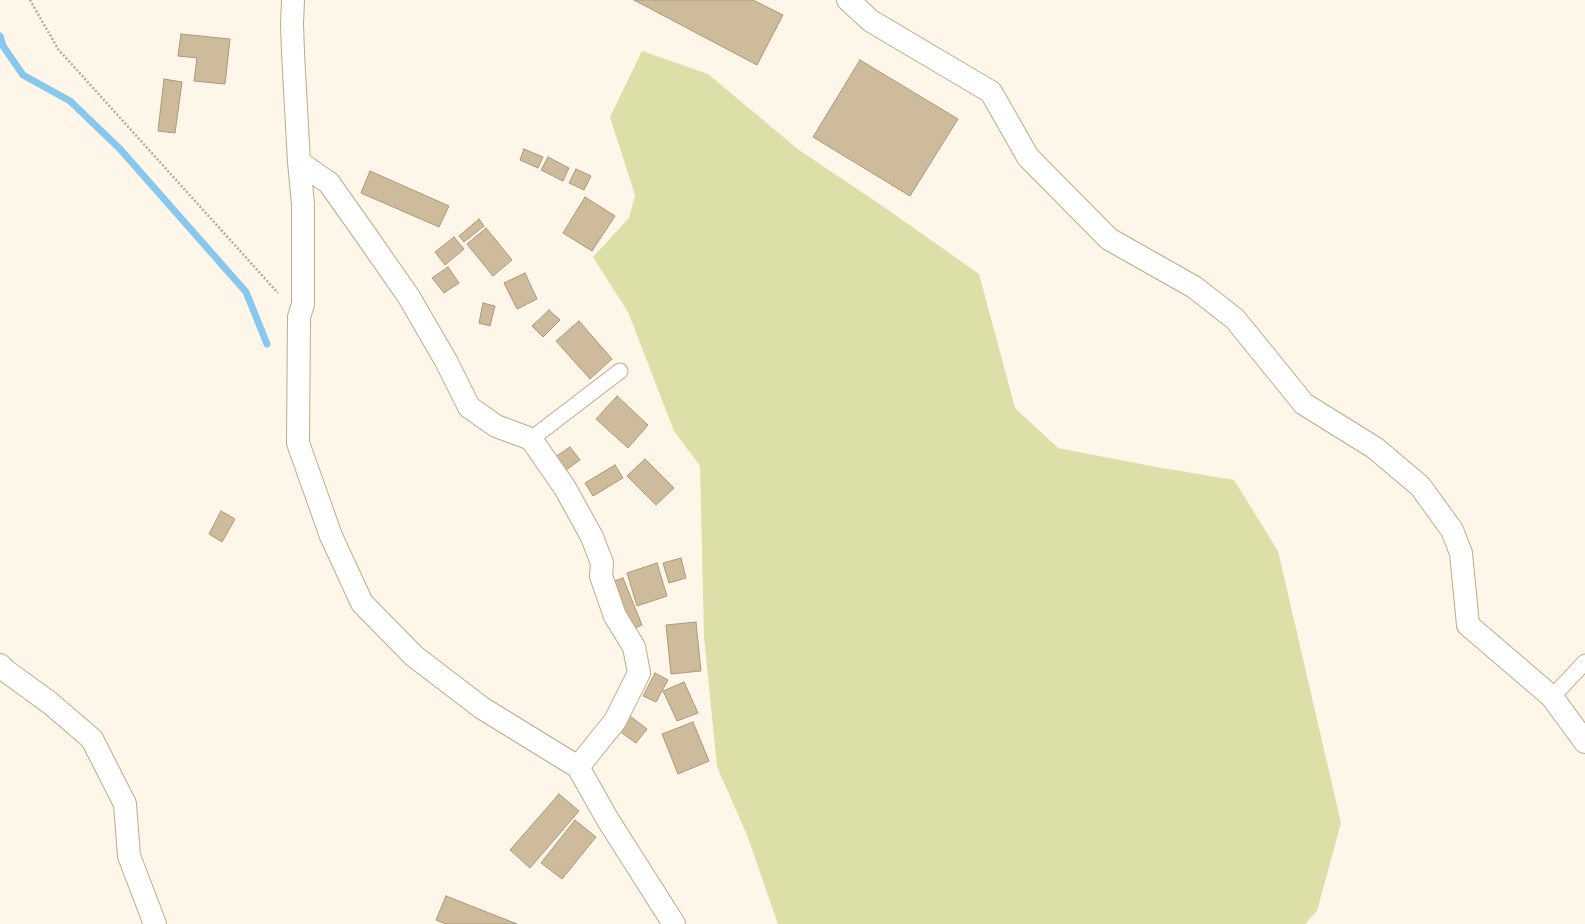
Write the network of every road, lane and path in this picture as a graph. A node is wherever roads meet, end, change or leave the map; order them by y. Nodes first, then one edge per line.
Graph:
1 (30, 0) edge
2 (293, 0) edge
3 (848, 0) edge
4 (299, 162) junction
5 (299, 317) junction
6 (620, 370) dead end
7 (531, 439) junction
8 (1585, 662) edge
9 (0, 665) edge
10 (1552, 697) junction
11 (1585, 742) edge
12 (578, 767) junction
13 (155, 924) edge
14 (674, 924) edge

1 - 5 path
2 - 4 street
3 - 10 street
4 - 5 street
4 - 7 street
5 - 12 street
6 - 7 lane
7 - 12 street
8 - 10 lane
9 - 13 street
10 - 11 street
12 - 14 street

